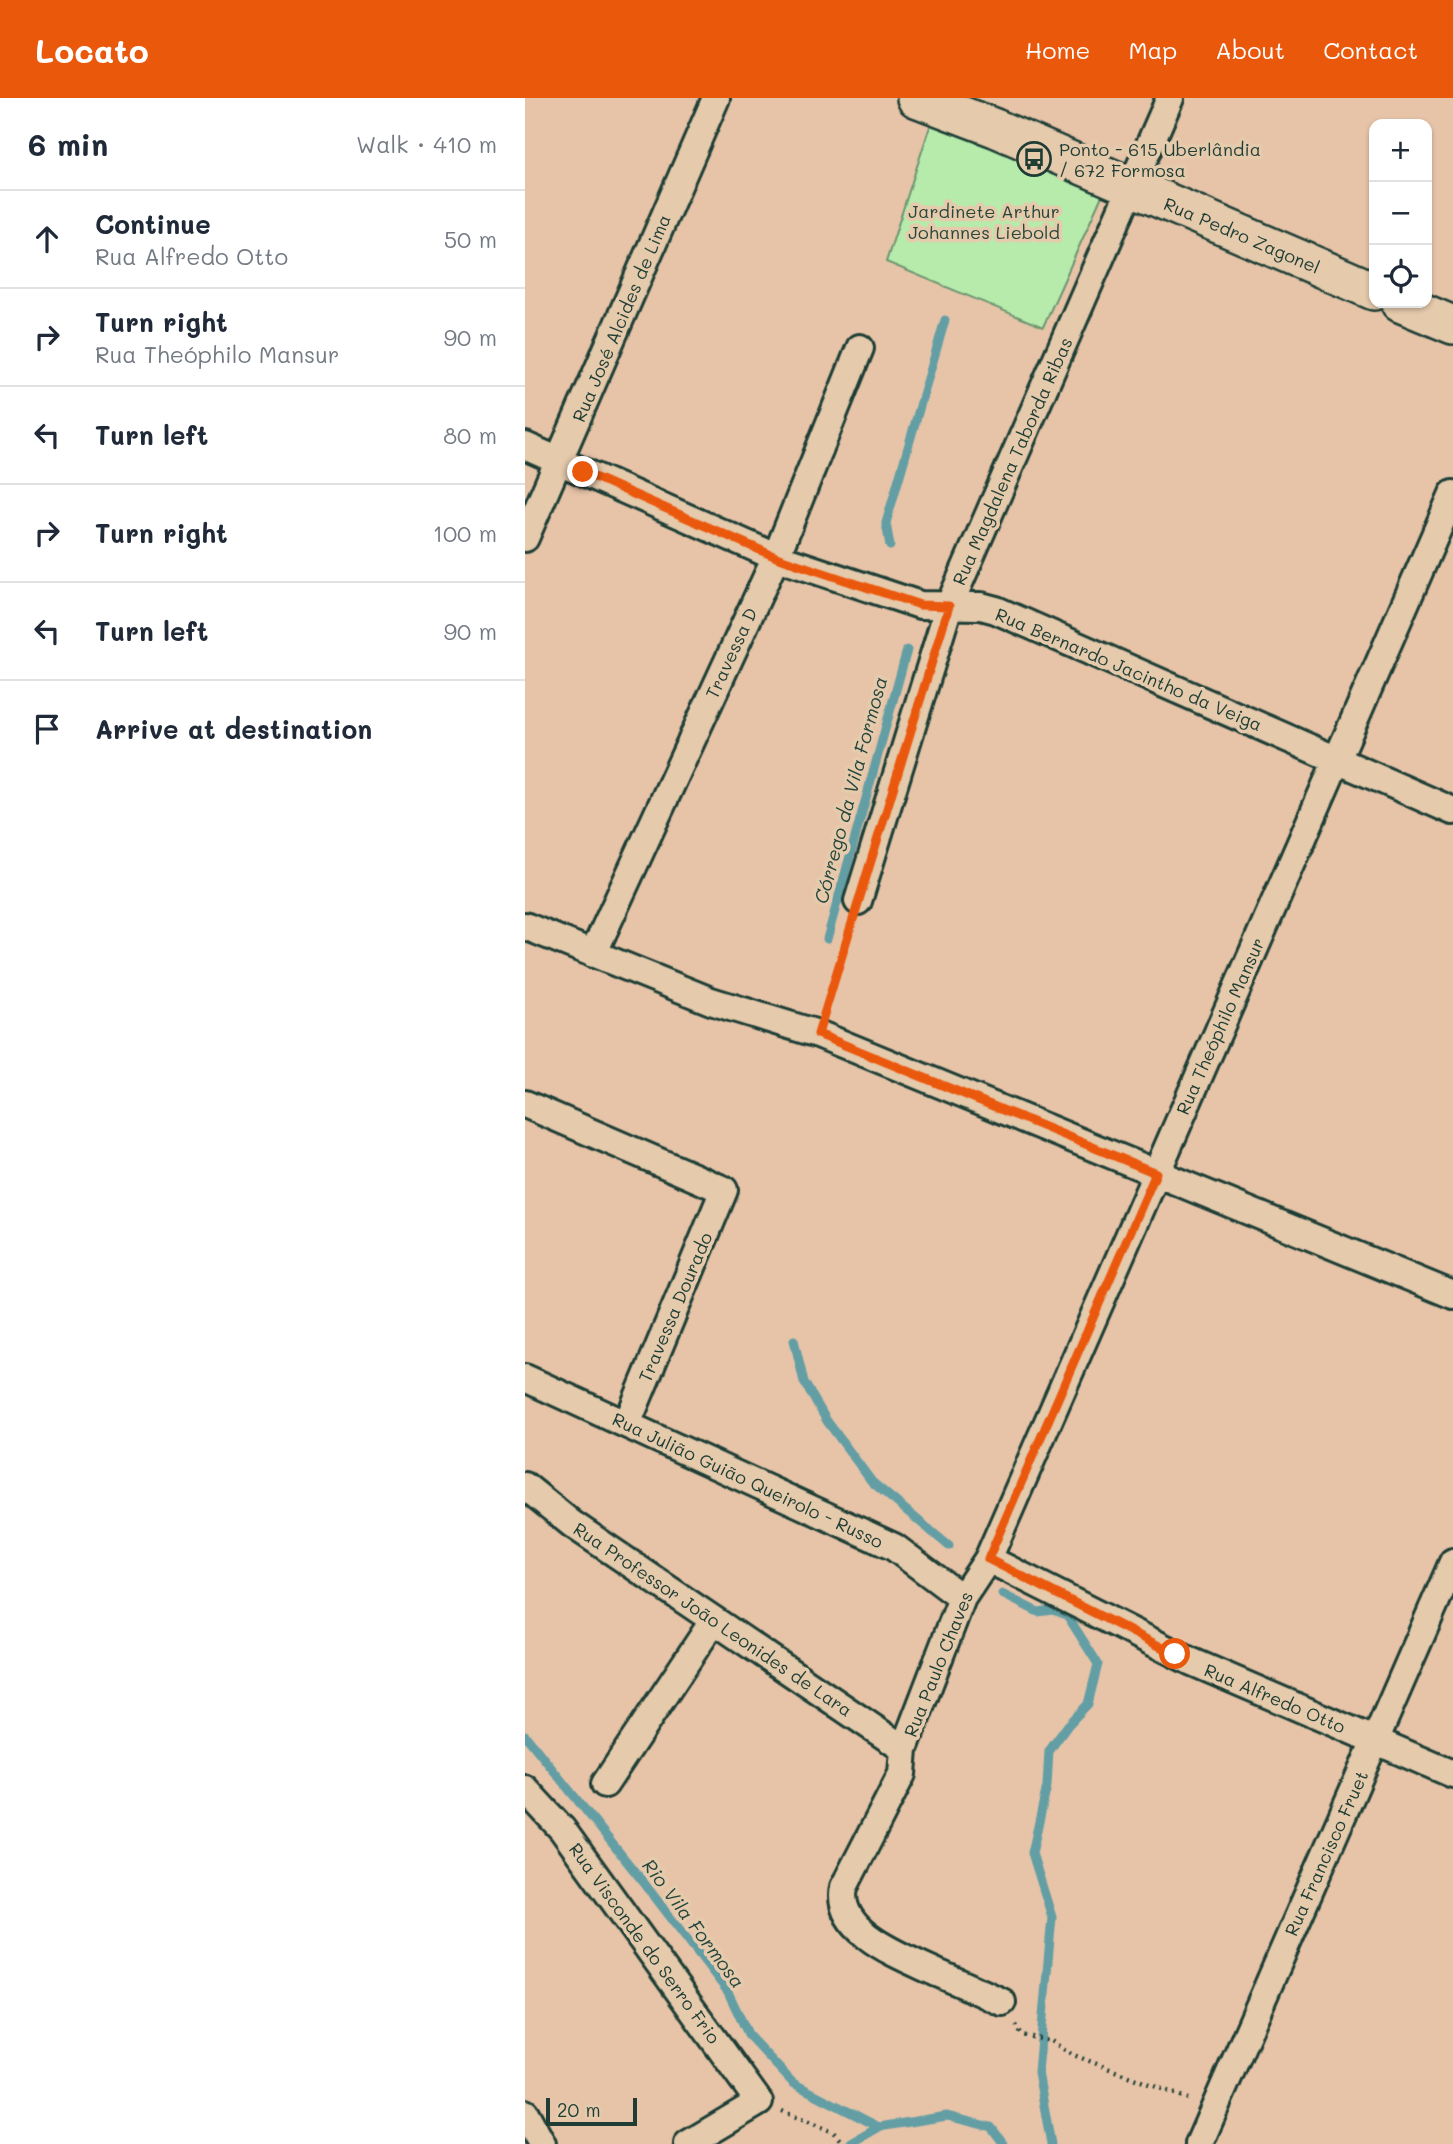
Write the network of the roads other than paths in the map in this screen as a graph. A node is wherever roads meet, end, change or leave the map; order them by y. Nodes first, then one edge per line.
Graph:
1 (716, 98) edge
2 (916, 98) edge
3 (1170, 98) edge
4 (1132, 187) junction
5 (1369, 289) edge
6 (1413, 308) edge
7 (1453, 325) edge
8 (860, 348) dead end
9 (525, 446) edge
10 (559, 461) junction
11 (1453, 494) edge
12 (525, 538) edge
13 (776, 557) junction
14 (949, 606) junction
15 (1337, 760) junction
16 (1453, 811) edge
17 (858, 901) road end
18 (525, 926) edge
19 (593, 954) junction
20 (525, 1104) edge
21 (1156, 1173) junction
22 (1453, 1295) edge
23 (525, 1378) edge
24 (627, 1424) junction
25 (525, 1486) edge
26 (985, 1562) junction
27 (1453, 1562) edge
28 (965, 1593) junction
29 (714, 1620) junction
30 (1375, 1741) junction
31 (904, 1749) junction
32 (1453, 1774) edge
33 (605, 1784) dead end
34 (525, 1789) edge
35 (1002, 2002) dead end
36 (525, 2113) edge
37 (542, 2144) edge
38 (688, 2144) edge
39 (1199, 2144) edge

1 - 10 street, Rua José Alcides de Lima
2 - 4 street, Rua Pedro Zagonel
3 - 4 street, Rua Magdalena Taborda Ribas
4 - 5 street, Rua Pedro Zagonel
4 - 14 street, Rua Magdalena Taborda Ribas
6 - 7 street
8 - 13 street, Travessa D
9 - 10 street, Rua Bernardo Jacintho da Veiga
10 - 12 street, Rua José Alcides de Lima
10 - 13 street, Rua Bernardo Jacintho da Veiga
11 - 15 street, Rua Theóphilo Mansur
13 - 14 street, Rua Bernardo Jacintho da Veiga
13 - 19 street, Travessa D
14 - 15 street, Rua Bernardo Jacintho da Veiga
14 - 17 street, Rua Magdalena Taborda Ribas
15 - 16 street, Rua Bernardo Jacintho da Veiga
15 - 21 street, Rua Theóphilo Mansur
18 - 19 street
19 - 21 street
20 - 24 street, Travessa Dourado
21 - 22 street
21 - 26 street, Rua Theóphilo Mansur
23 - 24 street, Rua Julião Guião Queirolo - Russo
24 - 28 street, Rua Julião Guião Queirolo - Russo
25 - 29 street, Rua Professor João Leonides de Lara
26 - 28 street, Rua Paulo Chaves
26 - 30 street, Rua Alfredo Otto
27 - 30 street, Rua Francisco Fruet
28 - 31 street, Rua Paulo Chaves
29 - 31 street, Rua Professor João Leonides de Lara
29 - 33 street
30 - 32 street, Rua Alfredo Otto
30 - 39 street, Rua Francisco Fruet
31 - 35 street, Rua Paulo Chaves
34 - 38 street, Rua Visconde do Serro Frio
36 - 37 street

